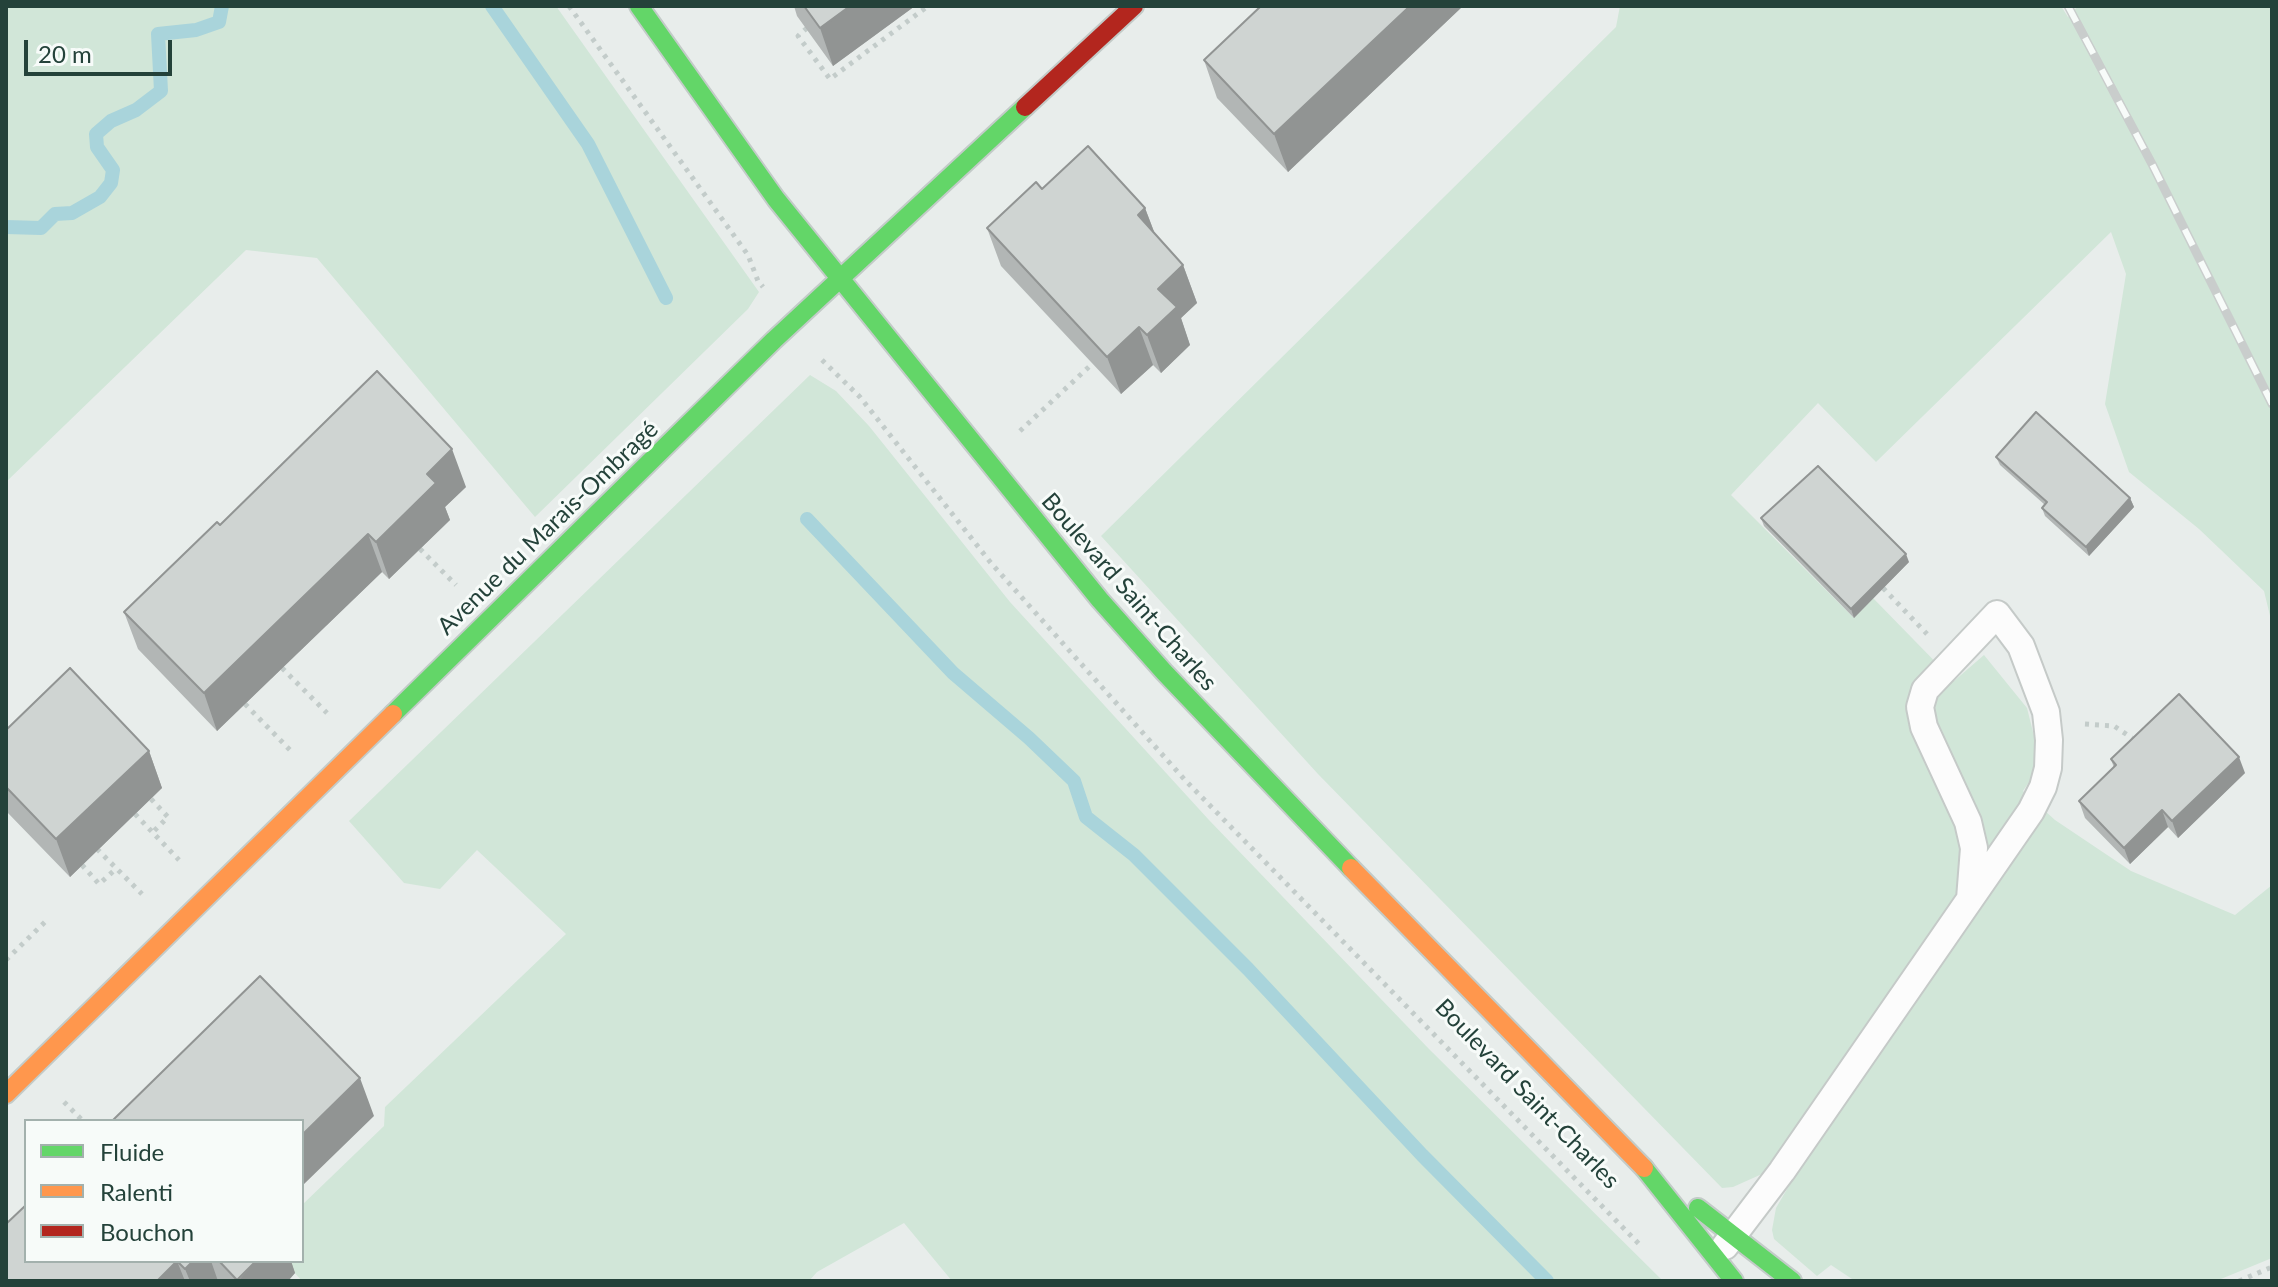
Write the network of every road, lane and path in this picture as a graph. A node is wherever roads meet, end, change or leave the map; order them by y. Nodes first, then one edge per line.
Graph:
1 (569, 6) edge
2 (639, 6) edge
3 (928, 6) edge
4 (1134, 6) edge
5 (807, 28) edge
6 (839, 280) junction
7 (762, 286) dead end
8 (1092, 364) edge
9 (830, 370) dead end
10 (986, 462) junction
11 (1883, 588) edge
12 (1953, 661) junction
13 (282, 668) edge
14 (245, 704) edge
15 (2047, 721) junction
16 (2132, 738) edge
17 (359, 746) junction
18 (322, 783) junction
19 (151, 799) edge
20 (135, 814) edge
21 (152, 833) junction
22 (97, 849) edge
23 (82, 865) edge
24 (117, 868) junction
25 (210, 892) junction
26 (1970, 899) junction
27 (46, 921) dead end
28 (174, 928) junction
29 (6, 960) edge
30 (6, 1094) edge
31 (1639, 1162) junction
32 (1733, 1236) junction
33 (1645, 1250) dead end
34 (1716, 1258) junction
35 (2272, 1267) edge
36 (1734, 1281) edge
37 (1792, 1281) edge
38 (2239, 1281) edge

1 - 7 path
2 - 6 street, Boulevard Saint-Charles
3 - 5 path
4 - 6 street, Avenue du Marais-Ombragé
6 - 10 street, Boulevard Saint-Charles
6 - 17 street, Avenue du Marais-Ombragé
8 - 10 path
9 - 33 path, Boulevard Saint-Charles
10 - 31 street, Boulevard Saint-Charles
11 - 12 path
12 - 15 lane
12 - 26 lane
13 - 17 path
14 - 18 path
15 - 16 path
15 - 26 lane
17 - 18 street, Avenue du Marais-Ombragé
18 - 25 street, Avenue du Marais-Ombragé
19 - 21 path
20 - 21 path
21 - 25 path
22 - 24 path
23 - 24 path
24 - 28 path
25 - 28 street, Avenue du Marais-Ombragé
26 - 32 lane
27 - 29 path
28 - 30 street, Avenue du Marais-Ombragé
31 - 32 street, Boulevard Saint-Charles
31 - 34 street, Boulevard Saint-Charles
32 - 34 lane
32 - 37 street, Boulevard Saint-Charles
34 - 36 street, Boulevard Saint-Charles
35 - 38 path

